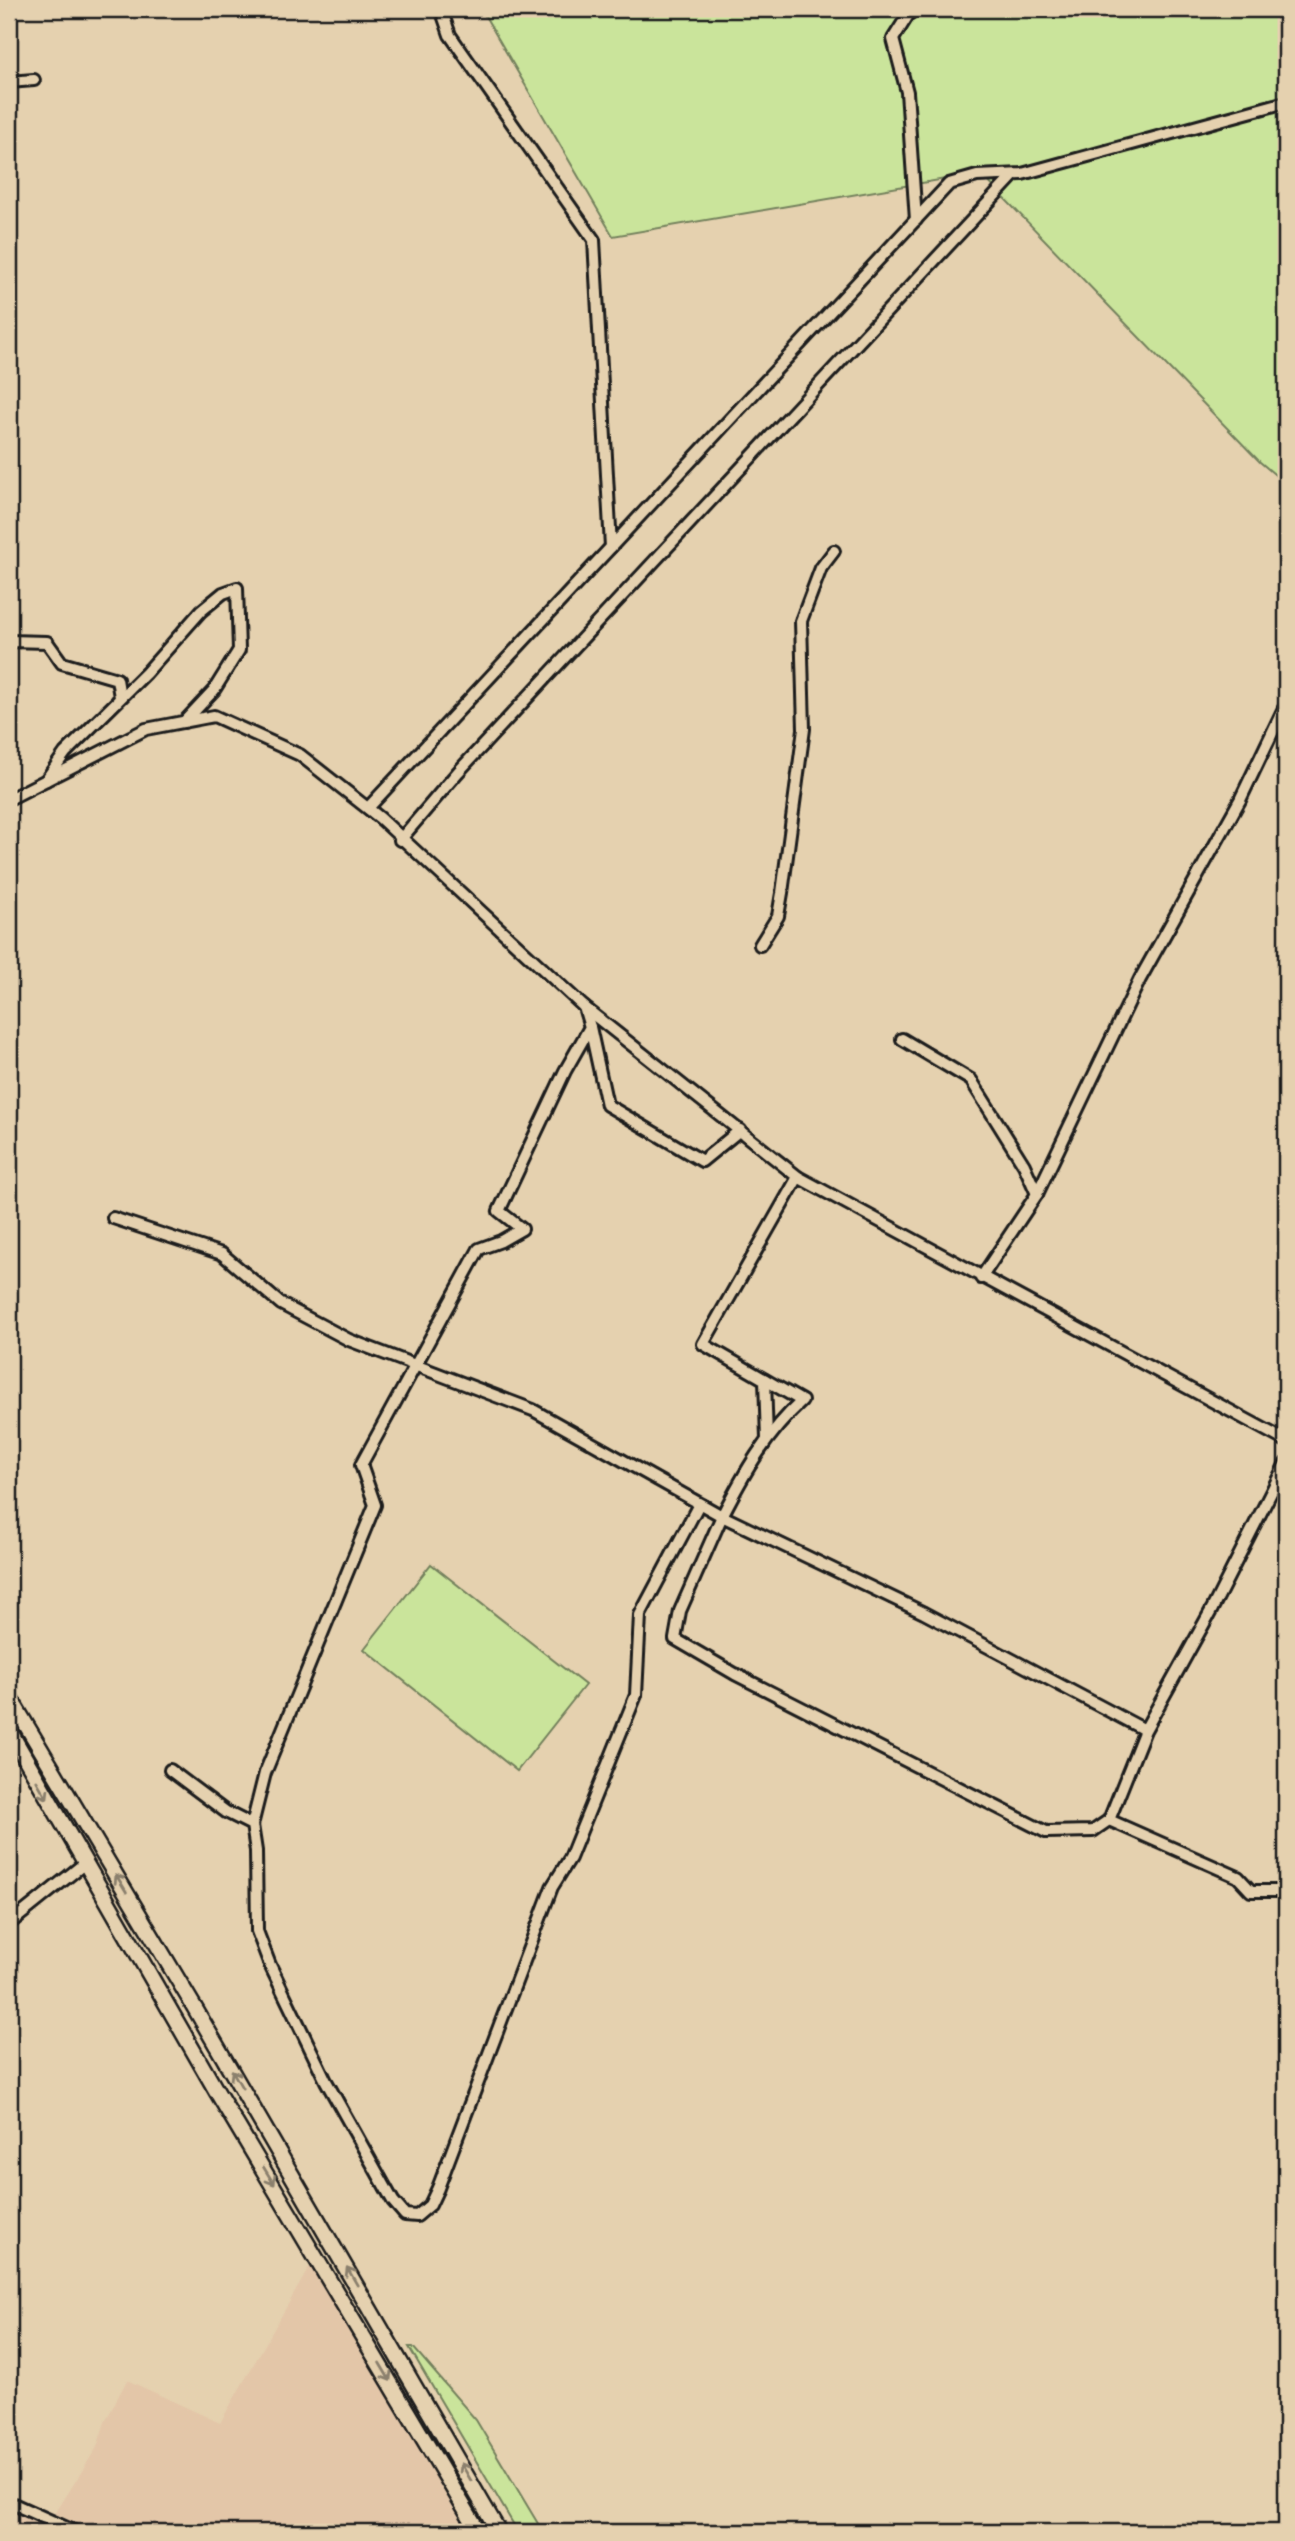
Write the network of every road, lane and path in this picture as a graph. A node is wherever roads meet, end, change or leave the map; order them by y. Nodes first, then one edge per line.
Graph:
1 (441, 9) edge
2 (918, 9) edge
3 (34, 80) dead end
4 (9, 82) edge
5 (1286, 102) edge
6 (1014, 175) junction
7 (916, 220) junction
8 (611, 547) junction
9 (834, 551) dead end
10 (9, 641) edge
11 (120, 696) junction
12 (1286, 704) edge
13 (184, 722) junction
14 (46, 780) junction
15 (9, 799) edge
16 (368, 808) junction
17 (400, 840) junction
18 (760, 945) dead end
19 (584, 1007) junction
20 (590, 1027) junction
21 (902, 1039) dead end
22 (740, 1130) junction
23 (798, 1177) junction
24 (1037, 1194) junction
25 (113, 1218) dead end
26 (981, 1278) junction
27 (412, 1366) junction
28 (765, 1380) junction
29 (767, 1439) junction
30 (1286, 1441) edge
31 (1286, 1464) edge
32 (699, 1504) junction
33 (722, 1516) junction
34 (9, 1696) edge
35 (9, 1730) edge
36 (1145, 1730) junction
37 (170, 1770) dead end
38 (1109, 1820) junction
39 (252, 1825) junction
40 (94, 1838) junction
41 (76, 1848) junction
42 (85, 1863) junction
43 (1286, 1891) edge
44 (9, 1924) edge
45 (155, 1940) junction
46 (138, 1952) junction
47 (180, 1985) junction
48 (164, 1997) junction
49 (9, 2502) edge
50 (76, 2532) edge
51 (479, 2532) edge
52 (499, 2532) edge

1 - 8 street
2 - 7 street
3 - 4 street
5 - 6 street
6 - 7 street
6 - 17 street
7 - 8 street
8 - 16 street
9 - 18 street
10 - 11 street
11 - 13 street
11 - 14 street
12 - 24 street
13 - 14 street
13 - 16 street
14 - 15 street
16 - 17 street
17 - 19 street
19 - 20 street
19 - 22 street
20 - 22 street
20 - 27 street
21 - 24 street
22 - 23 street
23 - 26 street
23 - 28 street
24 - 26 street
25 - 27 street
26 - 30 street
27 - 32 street
27 - 39 street
28 - 29 street
28 - 29 street
29 - 33 street
31 - 36 street
32 - 33 street
32 - 39 street
33 - 36 street
33 - 38 street
34 - 40 main road
35 -> 41 main road
36 - 38 street
37 - 39 street
38 - 43 street
40 - 41 main road
45 -> 40 main road
41 - 42 main road
42 - 44 street
42 - 46 main road
45 - 46 main road
45 - 47 main road
46 - 48 main road
47 - 48 main road
52 -> 47 main road
48 -> 51 main road
49 - 50 street

